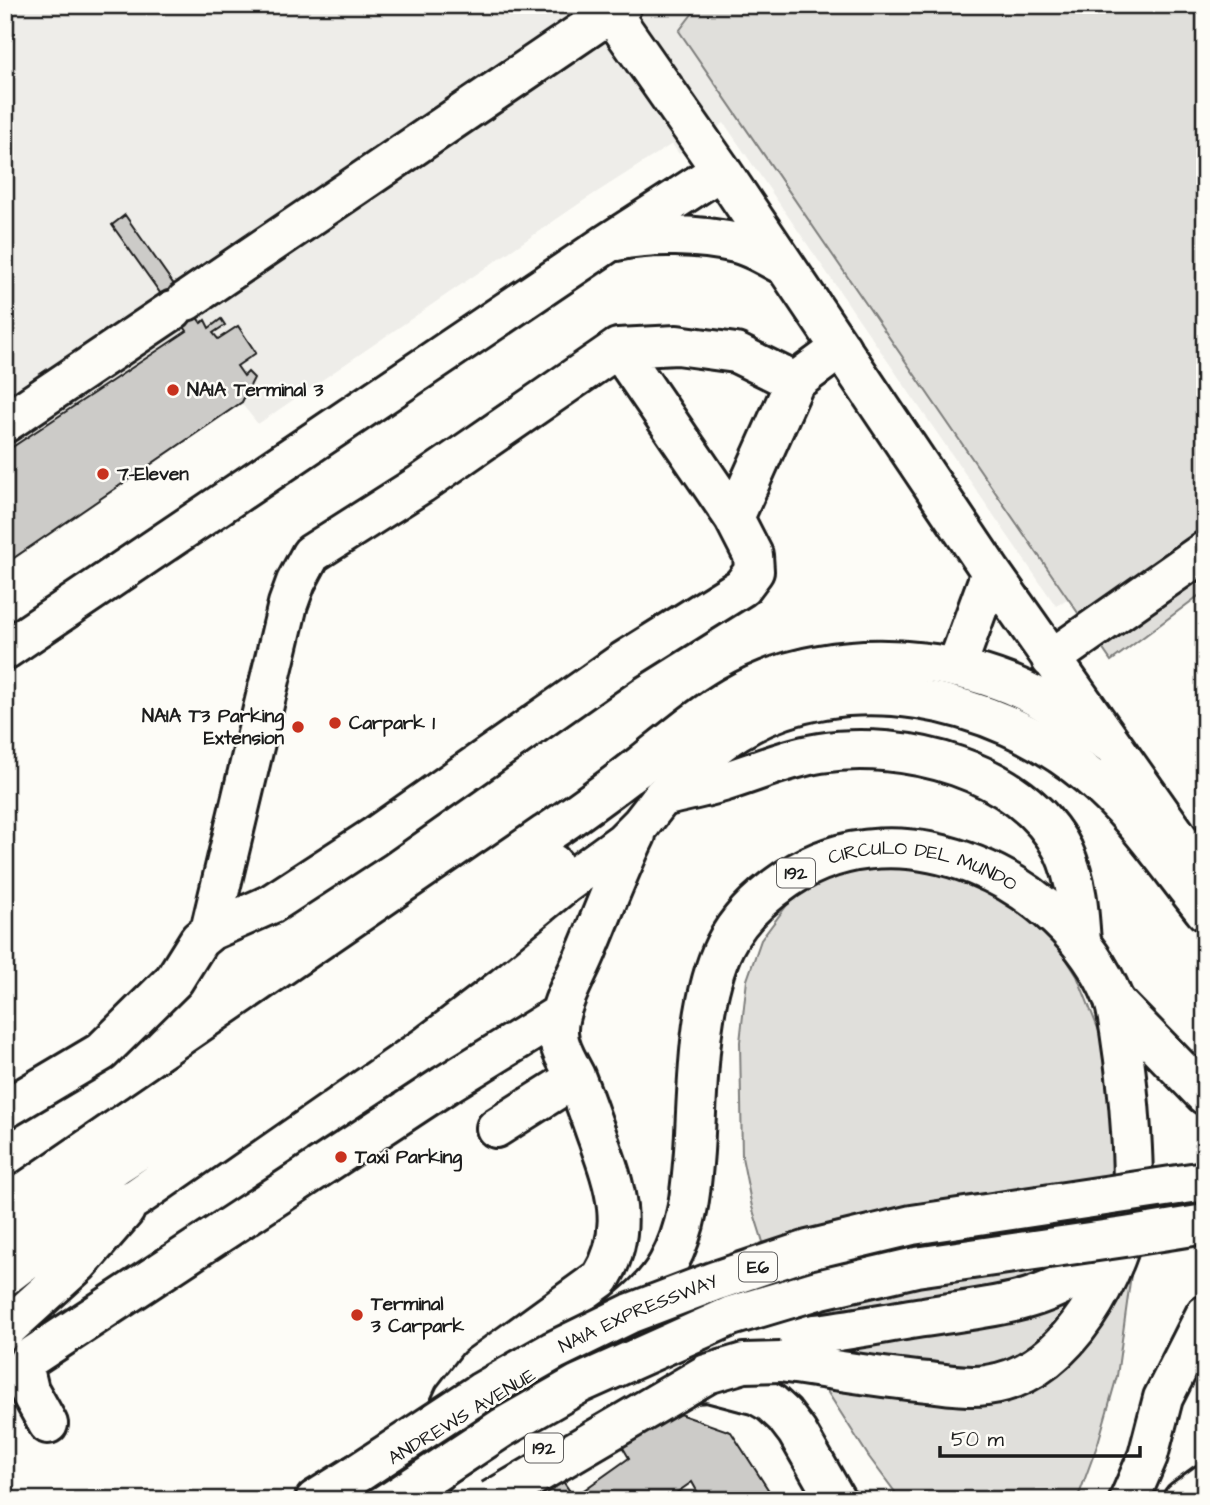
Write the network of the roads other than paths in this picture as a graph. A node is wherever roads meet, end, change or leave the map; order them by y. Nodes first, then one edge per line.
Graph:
1 (617, 10) edge
2 (721, 170) junction
3 (608, 243) junction
4 (786, 267) junction
5 (618, 348) junction
6 (841, 348) junction
7 (795, 382) junction
8 (5, 423) edge
9 (734, 518) junction
10 (1205, 551) edge
11 (991, 572) junction
12 (5, 650) edge
13 (1051, 659) junction
14 (956, 668) junction
15 (1112, 745) junction
16 (651, 811) junction
17 (1205, 876) edge
18 (1205, 911) edge
19 (210, 931) junction
20 (1082, 943) junction
21 (1114, 1001) junction
22 (560, 1014) junction
23 (478, 1066) junction
24 (575, 1078) junction
25 (1205, 1095) edge
26 (5, 1109) edge
27 (693, 1158) joint
28 (1205, 1181) edge
29 (136, 1198) junction
30 (1133, 1200) junction
31 (5, 1206) edge
32 (1205, 1224) edge
33 (5, 1238) edge
34 (5, 1276) edge
35 (1205, 1315) edge
36 (6, 1329) edge
37 (708, 1382) junction
38 (621, 1396) junction
39 (48, 1424) dead end
40 (438, 1432) junction
41 (1148, 1456) junction
42 (1205, 1484) edge
43 (315, 1500) edge
44 (328, 1500) edge
45 (393, 1500) edge
46 (467, 1500) edge
47 (492, 1500) edge
48 (513, 1500) edge
49 (836, 1500) edge
50 (1129, 1500) edge
51 (1143, 1500) edge
52 (1183, 1500) edge

1 - 2 main road
1 - 8 main road
2 - 3 main road
2 - 4 main road
3 - 4 main road
3 - 12 main road
4 - 6 main road
5 - 7 main road
5 - 9 main road
5 - 19 main road
6 - 7 main road
6 - 11 main road
7 - 9 main road
9 - 19 main road
10 - 13 main road
11 - 13 main road
11 - 14 main road
13 - 15 main road
14 - 15 main road
14 - 31 main road
15 - 17 main road
16 - 18 main road
16 - 20 main road
16 - 22 main road
16 - 29 main road
16 - 33 main road
19 - 26 main road
20 - 21 main road, CIRCULO DEL MUNDO / 192
20 - 27 main road, CIRCULO DEL MUNDO / 192
21 - 25 main road, 192
21 - 30 main road, CIRCULO DEL MUNDO / 192
22 - 23 main road
22 - 24 main road
23 - 24 main road
23 - 39 main road
24 - 40 main road
27 - 40 main road, ANDREWS AVENUE / 192
28 - 43 main road, NAIA EXPRESSWAY / E6, bridge
29 - 34 main road
29 - 36 main road
30 - 38 main road
30 - 47 main road, bridge
32 - 45 main road, NAIA EXPRESSWAY / E6, bridge
35 - 41 main road
37 - 38 main road, 192
37 - 48 main road
37 - 49 main road, 192
38 - 46 main road, 192
40 - 44 main road, ANDREWS AVENUE / 192
41 - 50 main road
41 - 51 main road
42 - 52 main road

